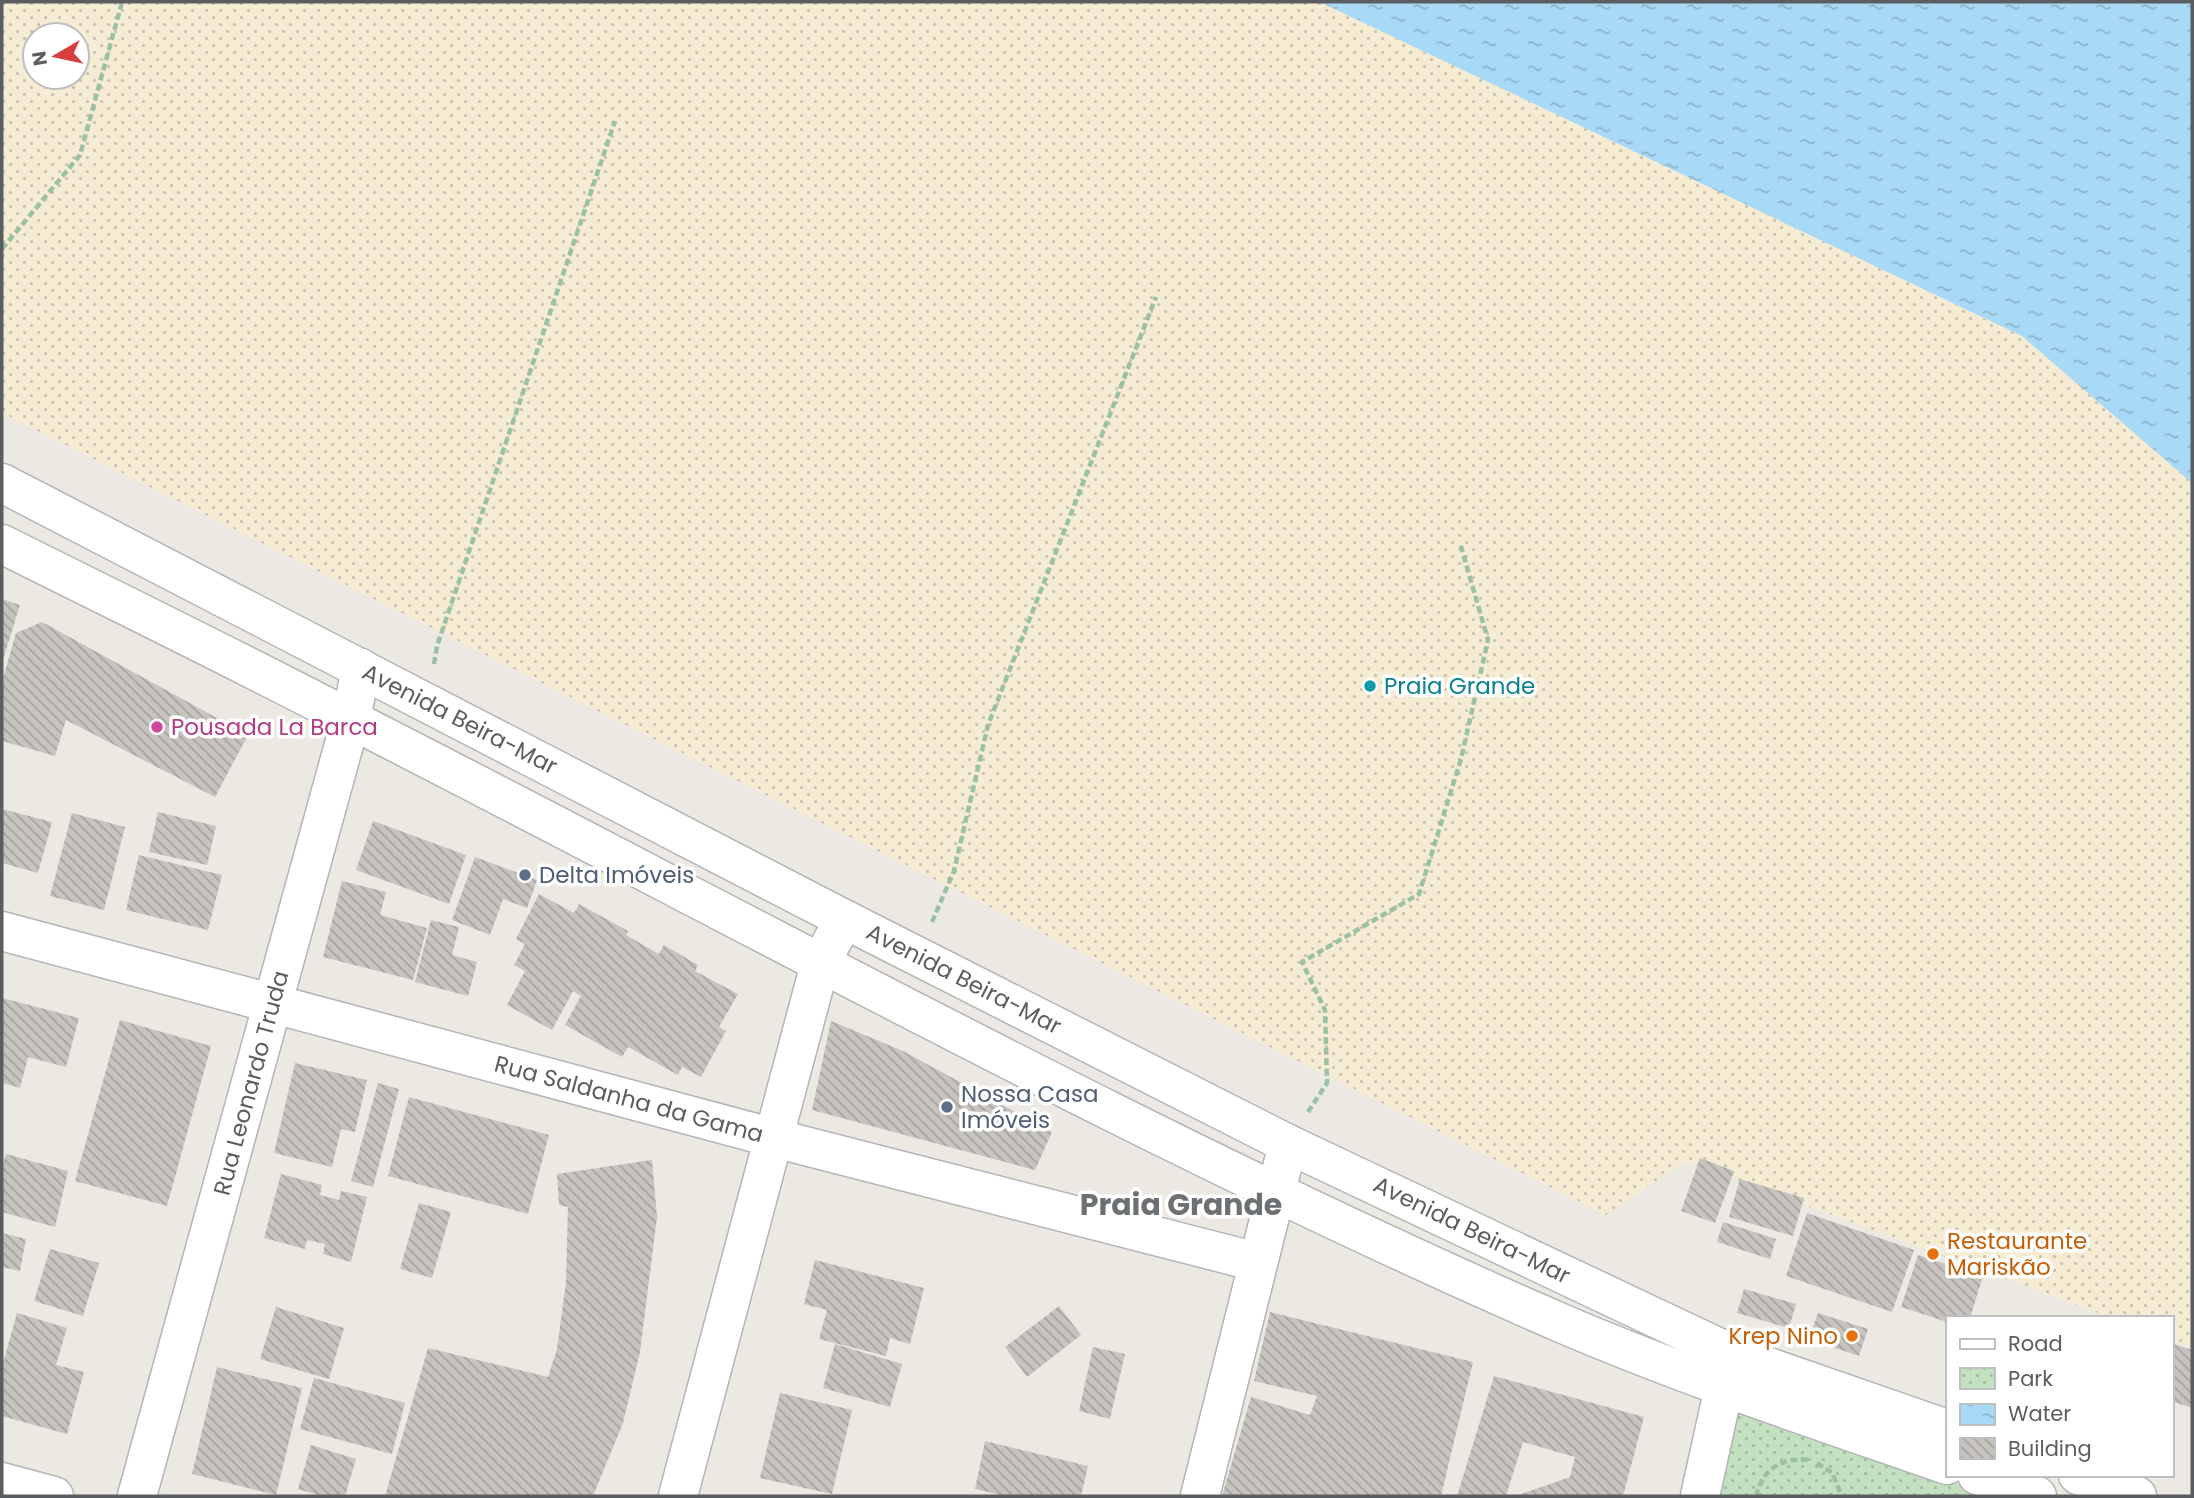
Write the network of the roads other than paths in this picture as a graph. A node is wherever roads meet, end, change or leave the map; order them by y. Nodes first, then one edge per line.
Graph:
1 (2, 483) edge
2 (2, 544) edge
3 (362, 668) junction
4 (351, 719) junction
5 (844, 919) junction
6 (2, 930) edge
7 (820, 964) junction
8 (273, 1002) junction
9 (774, 1138) junction
10 (1289, 1144) junction
11 (1275, 1192) junction
12 (1257, 1262) junction
13 (1729, 1371) junction
14 (1946, 1429) edge
15 (1946, 1465) edge
16 (1983, 1477) edge
17 (2084, 1477) edge
18 (2, 1482) edge
19 (54, 1496) edge
20 (138, 1496) edge
21 (678, 1496) edge
22 (1200, 1496) edge
23 (1700, 1496) edge
24 (2037, 1496) edge
25 (2137, 1496) edge

1 - 3 street, Avenida Beira-Mar
2 - 4 street, Avenida Beira-Mar
3 - 4 street, Rua Leonardo Truda
3 - 5 street, Avenida Beira-Mar
4 - 7 street, Avenida Beira-Mar
4 - 8 street, Rua Leonardo Truda
5 - 7 street
5 - 10 street, Avenida Beira-Mar
6 - 8 street, Rua Saldanha da Gama
7 - 9 street
7 - 11 street, Avenida Beira-Mar
8 - 9 street, Rua Saldanha da Gama
8 - 20 street, Rua Leonardo Truda
9 - 12 street, Rua Saldanha da Gama
9 - 21 street
10 - 11 street
10 - 13 street, Avenida Beira-Mar
11 - 12 street
11 - 13 street, Avenida Beira-Mar
12 - 22 street
13 - 14 street, Avenida Beira-Mar
13 - 15 street, Avenida Beira-Mar
13 - 23 street
16 - 24 street
17 - 25 street
18 - 19 street

